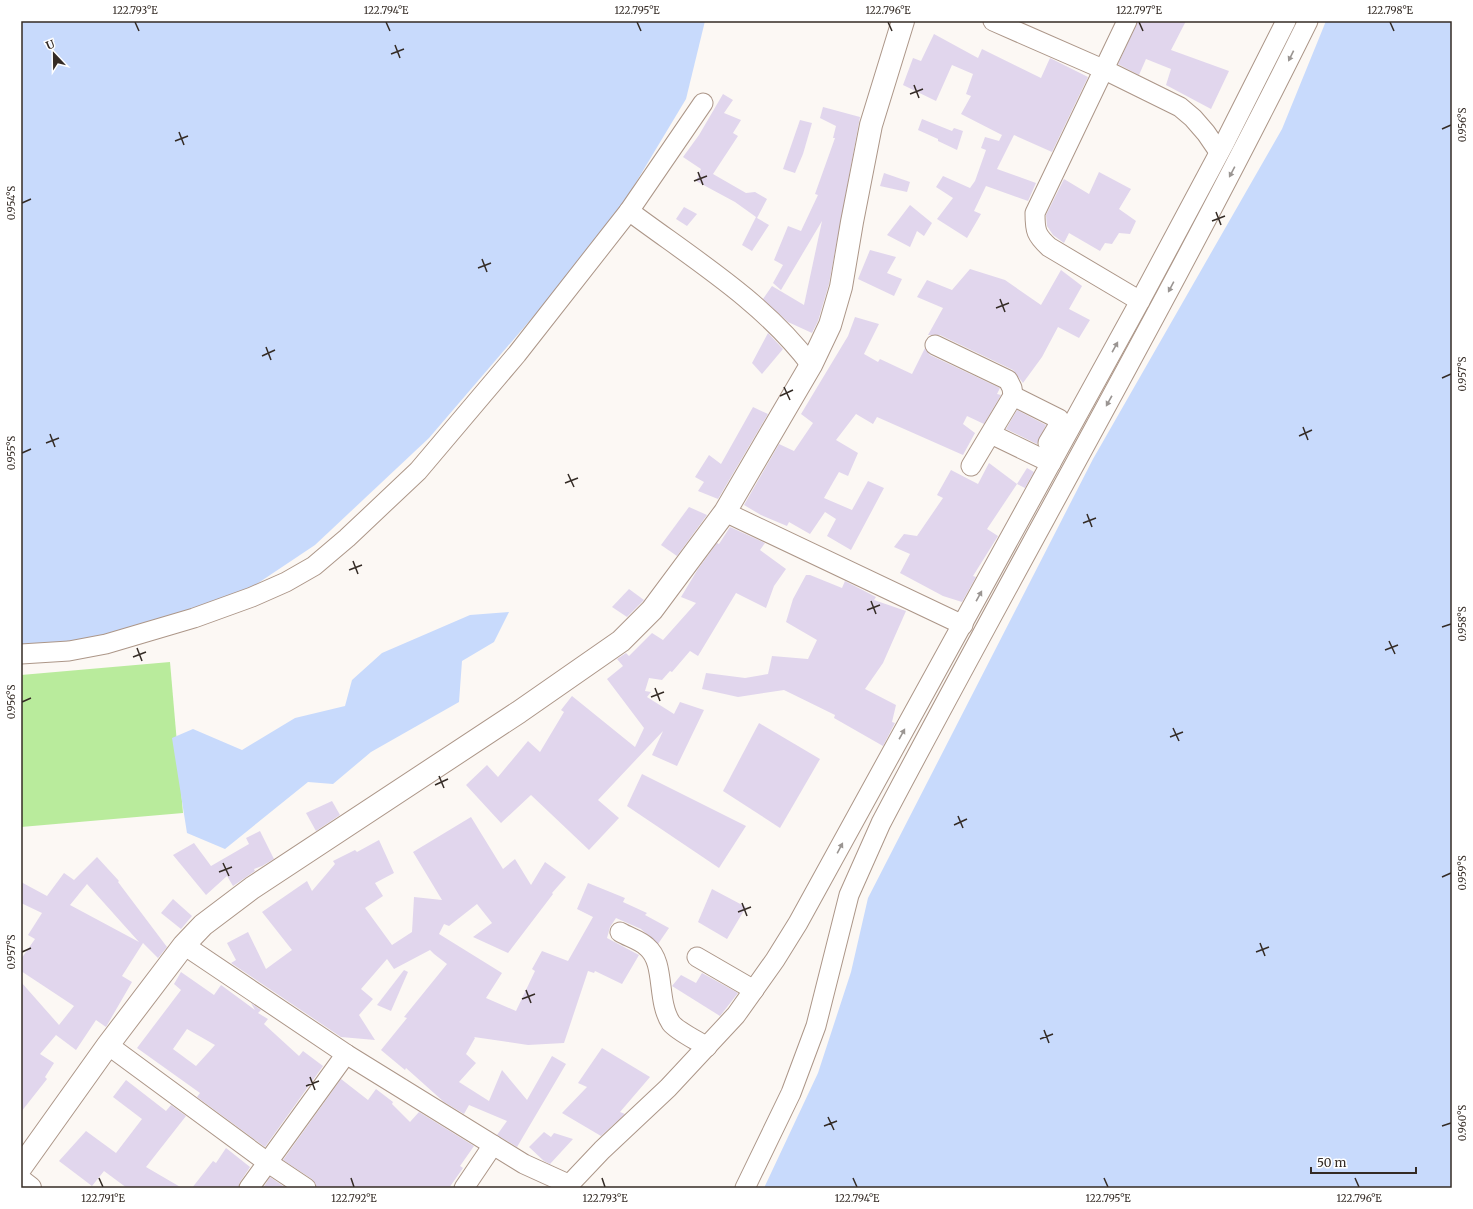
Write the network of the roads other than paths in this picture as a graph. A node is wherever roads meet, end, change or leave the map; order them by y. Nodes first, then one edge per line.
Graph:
1 (903, 21) edge
2 (993, 21) edge
3 (1127, 21) edge
4 (1286, 21) edge
5 (1308, 21) edge
6 (1105, 70) junction
7 (703, 103) dead end
8 (1219, 152) junction
9 (629, 211) junction
10 (1140, 301) junction
11 (935, 345) dead end
12 (811, 365) junction
13 (1013, 396) junction
14 (1063, 428) junction
15 (991, 434) junction
16 (1046, 464) junction
17 (972, 466) dead end
18 (1066, 479) junction
19 (725, 512) junction
20 (963, 625) junction
21 (21, 654) edge
22 (822, 883) junction
23 (849, 895) junction
24 (620, 932) dead end
25 (184, 945) junction
26 (697, 957) dead end
27 (754, 990) junction
28 (108, 1045) junction
29 (707, 1047) junction
30 (346, 1054) junction
31 (493, 1145) junction
32 (268, 1162) junction
33 (21, 1167) edge
34 (21, 1181) edge
35 (567, 1186) edge
36 (30, 1188) edge
37 (249, 1188) edge
38 (306, 1188) edge
39 (464, 1188) edge
40 (745, 1188) edge

1 - 12 highway
2 - 6 street
3 - 6 street
4 - 8 street
5 -> 18 street
6 - 8 street
6 - 10 street
7 - 9 street
8 - 10 street
9 - 12 street
9 - 21 street
14 -> 10 street
11 - 13 street
12 - 19 highway
13 - 14 street
13 - 15 street
14 - 16 street
15 - 16 street
15 - 17 street
16 - 18 street
20 -> 16 street
18 - 23 street
19 - 20 street
19 - 25 highway
22 -> 20 street
22 - 23 street
22 - 27 street
23 - 40 street
24 - 29 street
25 - 28 highway
25 - 30 street
26 - 27 street
27 - 29 street
28 - 32 street
28 - 33 highway
29 - 35 street
30 - 31 street
30 - 32 street
31 - 35 street
31 - 39 street
32 - 37 street
32 - 38 street
34 - 36 highway

